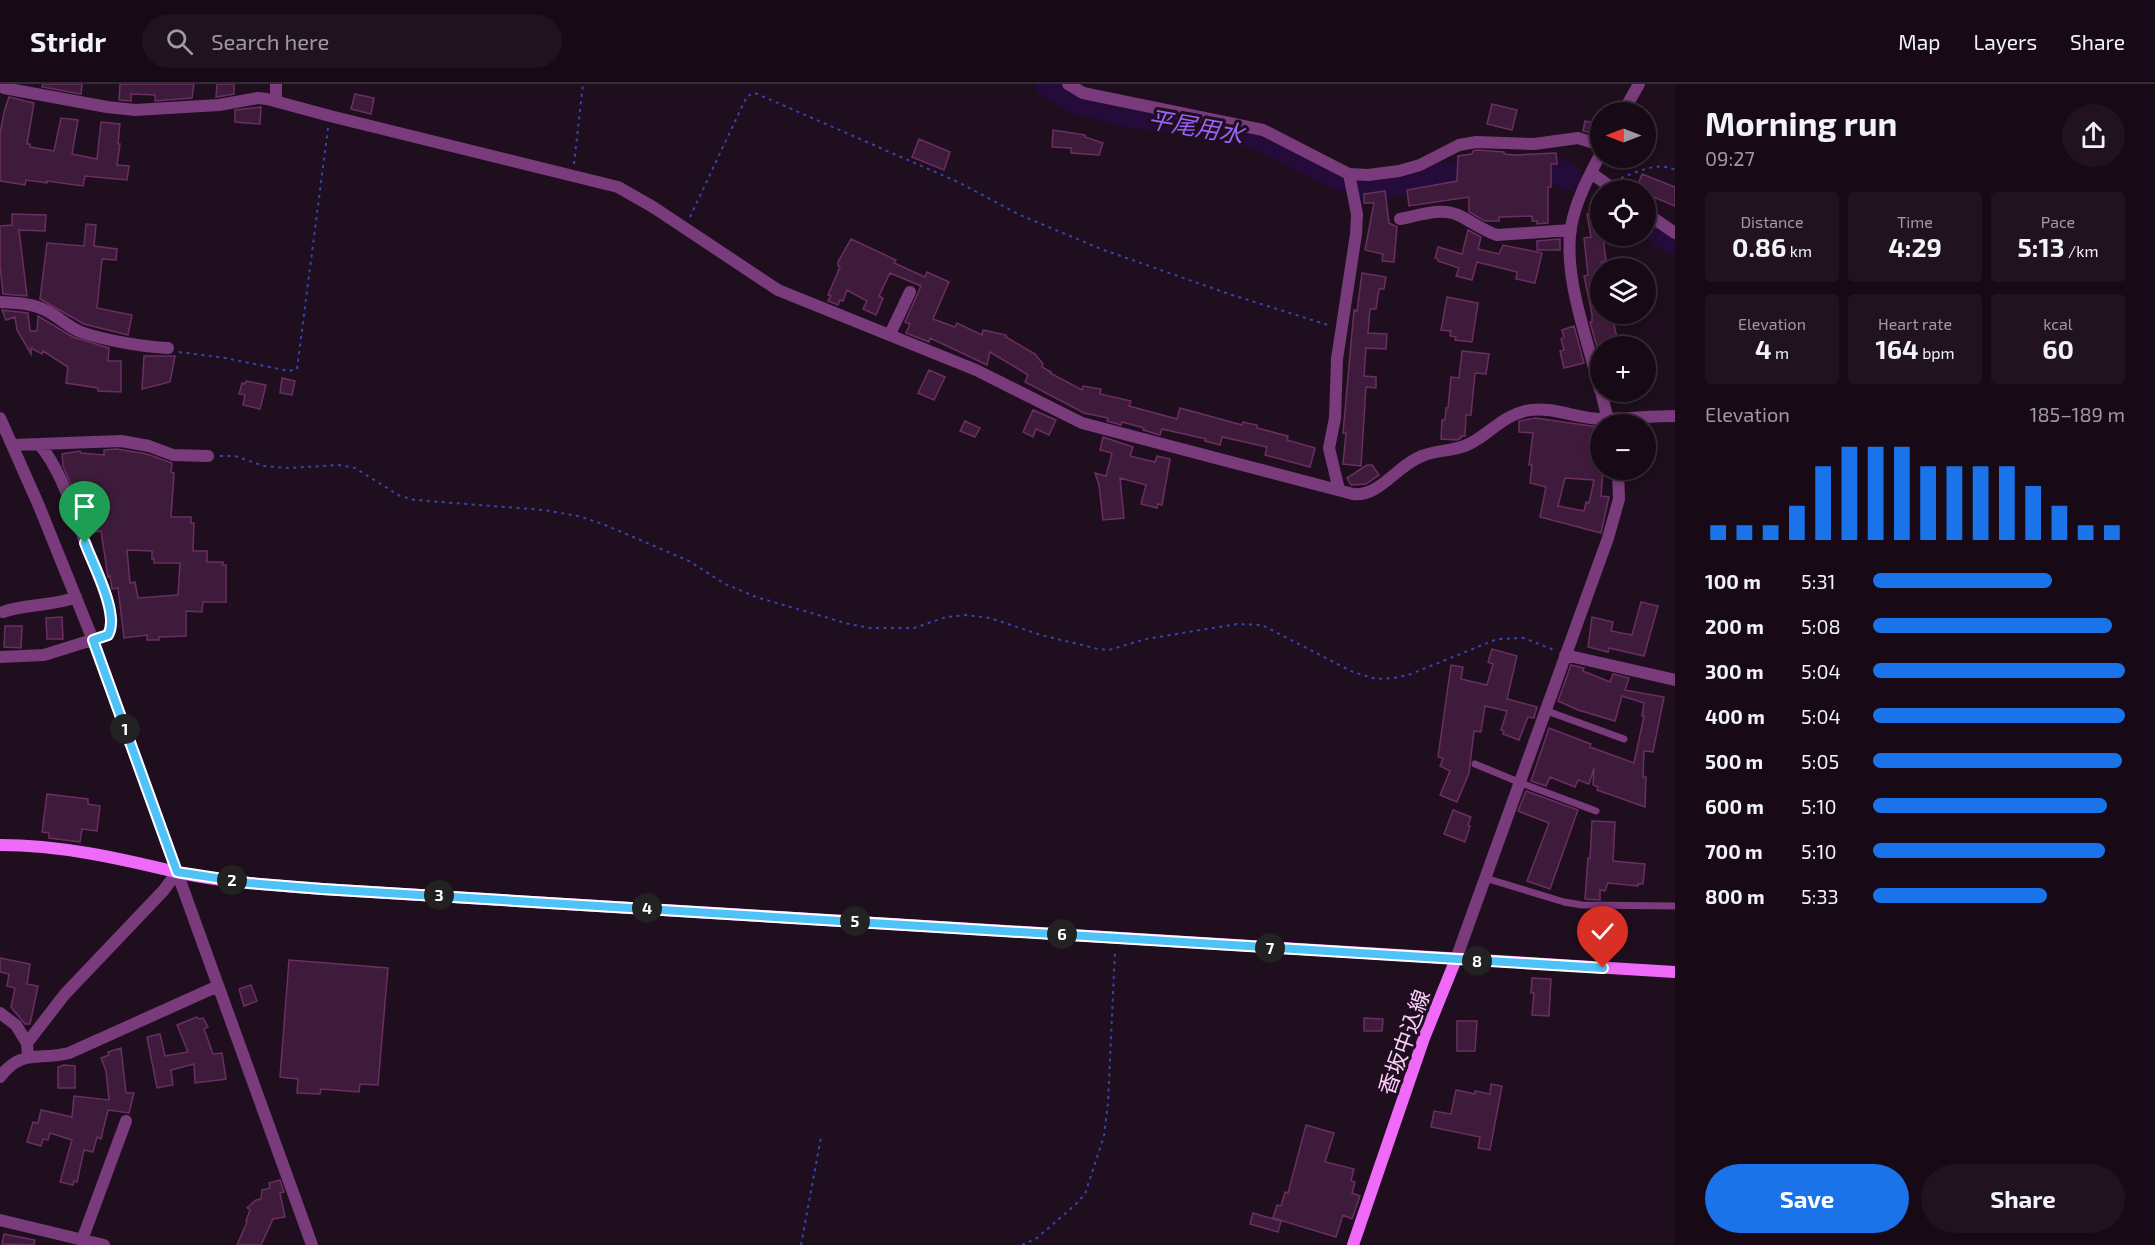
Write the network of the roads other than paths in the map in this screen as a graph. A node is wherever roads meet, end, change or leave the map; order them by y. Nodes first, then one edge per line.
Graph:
1 (276, 84) edge
2 (1068, 84) edge
3 (1639, 84) edge
4 (3, 90) edge
5 (276, 101) junction
6 (1629, 102) edge
7 (1590, 142) edge
8 (1594, 168) edge
9 (1591, 173) junction
10 (1349, 174) junction
11 (1600, 180) edge
12 (1400, 219) dead end
13 (1656, 220) edge
14 (1570, 230) junction
15 (1675, 233) edge
16 (910, 292) dead end
17 (0, 302) edge
18 (890, 334) junction
19 (168, 348) road end
20 (1590, 350) edge
21 (1675, 416) edge
22 (0, 417) edge
23 (1590, 417) edge
24 (1656, 418) edge
25 (39, 444) junction
26 (12, 445) junction
27 (208, 456) road end
28 (1618, 480) edge
29 (1339, 490) junction
30 (76, 597) junction
31 (3, 612) dead end
32 (93, 640) junction
33 (1565, 655) junction
34 (0, 657) edge
35 (1675, 680) edge
36 (1547, 711) junction
37 (1624, 739) dead end
38 (1476, 764) dead end
39 (1521, 783) junction
40 (1596, 811) dead end
41 (0, 845) edge
42 (177, 872) junction
43 (1485, 878) junction
44 (1675, 906) edge
45 (1456, 959) junction
46 (1675, 972) edge
47 (218, 986) junction
48 (0, 1013) edge
49 (27, 1042) junction
50 (28, 1057) junction
51 (0, 1077) edge
52 (126, 1121) dead end
53 (0, 1220) edge
54 (82, 1240) junction
55 (104, 1245) edge
56 (312, 1245) edge
57 (1353, 1245) edge

1 - 5 street
2 - 10 street
3 - 6 street
4 - 5 street
5 - 18 street
7 - 10 street
8 - 9 street
9 - 11 street
9 - 14 street
10 - 29 street
12 - 14 street
13 - 15 street
14 - 20 street
16 - 18 street
17 - 19 street
18 - 29 street
21 - 24 street
22 - 26 street
23 - 29 street
25 - 26 street
25 - 27 street
25 - 32 street
26 - 30 street
28 - 33 street
30 - 31 street
30 - 32 street
32 - 34 street
32 - 42 street
33 - 35 street
33 - 36 street
36 - 37 lane
36 - 39 street
38 - 39 lane
39 - 40 lane
39 - 43 street
41 - 42 street
42 - 45 street
42 - 47 street
42 - 49 street
43 - 44 lane
43 - 45 street
45 - 46 street
45 - 57 street, 香坂中込線
47 - 50 street
47 - 56 street
48 - 49 street
49 - 50 street
50 - 51 street
52 - 54 street
53 - 54 street
54 - 55 street

